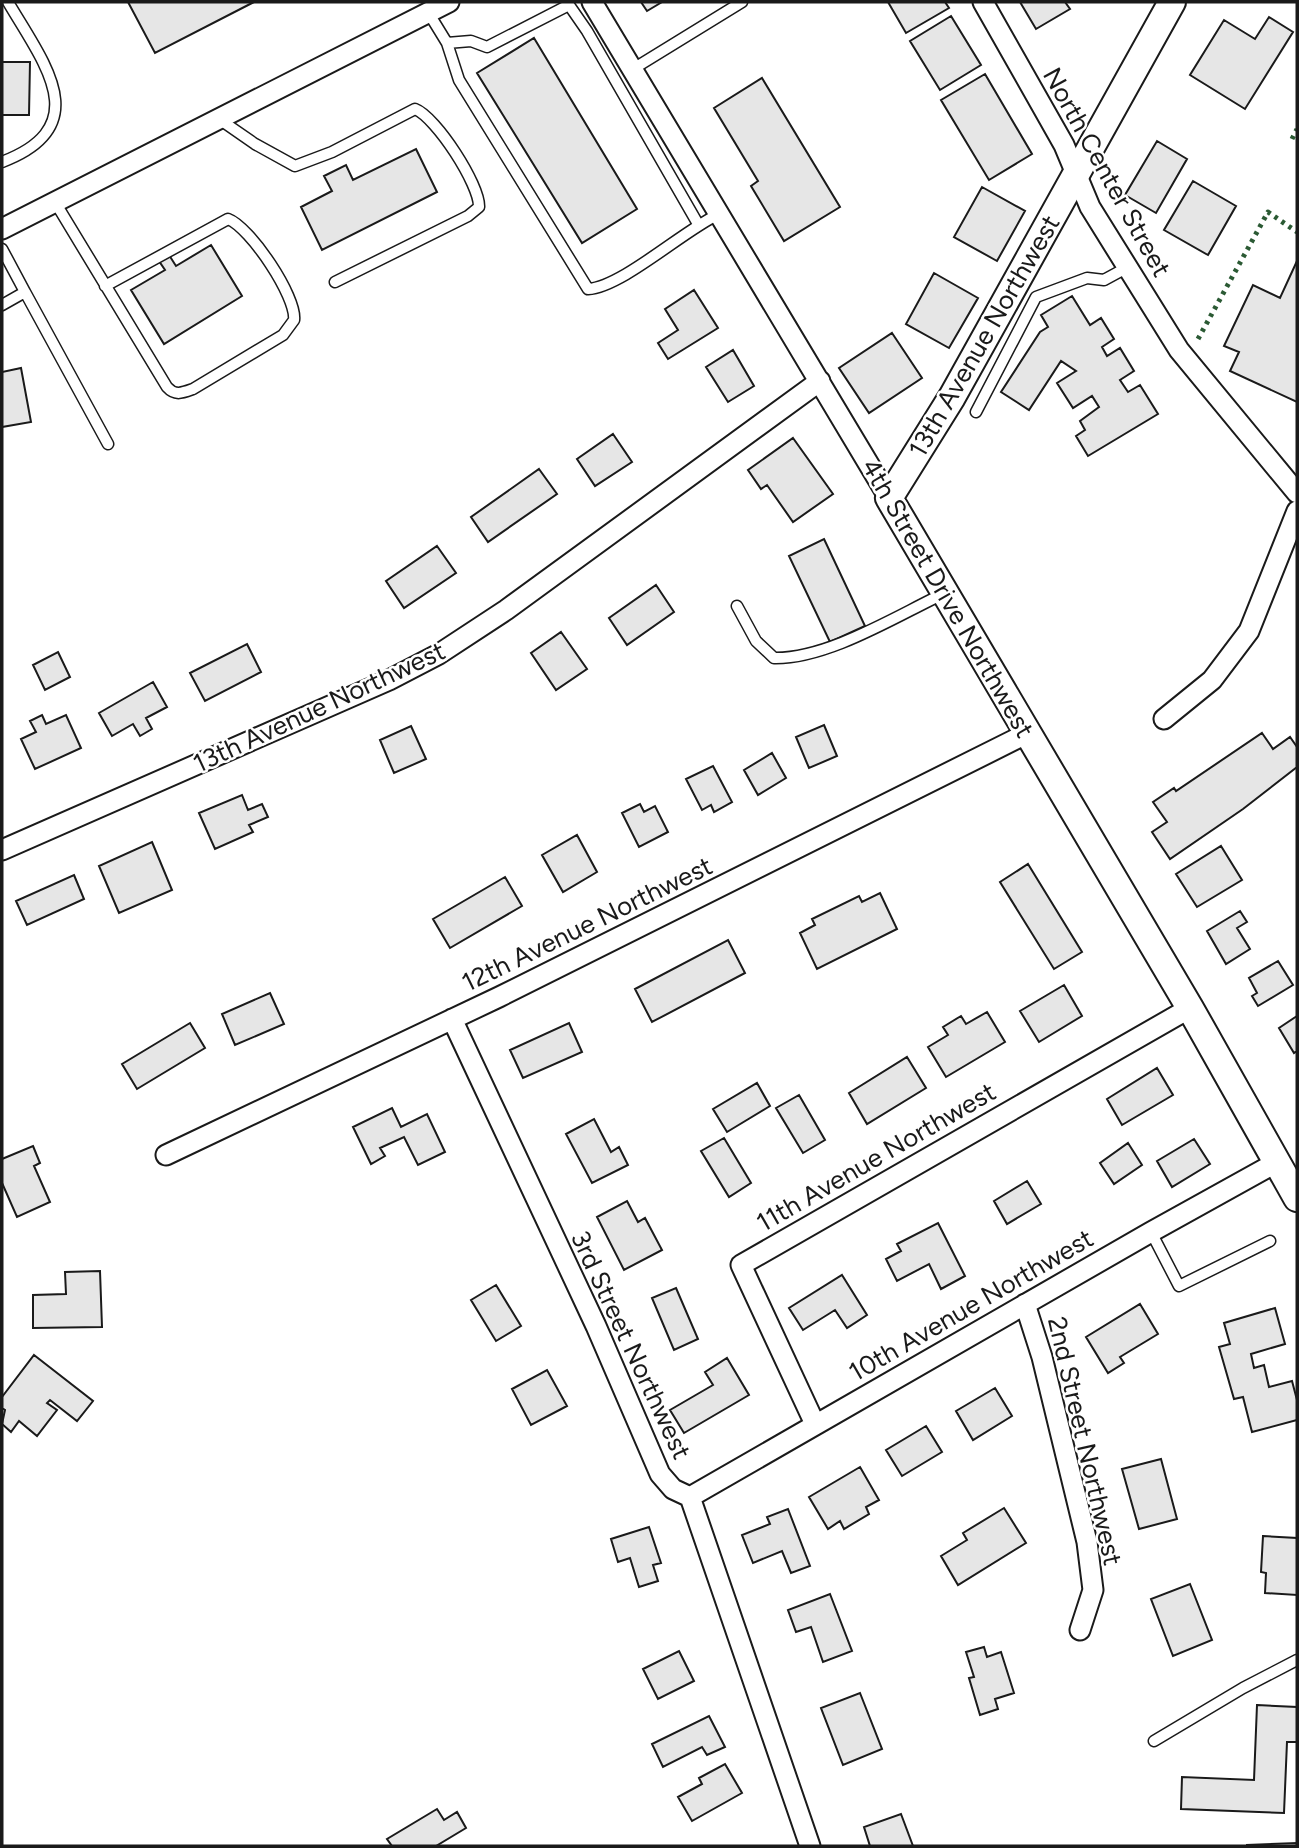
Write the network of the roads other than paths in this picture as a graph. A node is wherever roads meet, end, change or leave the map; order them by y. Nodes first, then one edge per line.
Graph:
1 (8, 2) edge
2 (592, 2) edge
3 (742, 2) edge
4 (984, 2) edge
5 (1171, 2) edge
6 (439, 5) edge
7 (596, 26) junction
8 (447, 43) junction
9 (633, 69) junction
10 (219, 119) junction
11 (2, 162) edge
12 (1077, 174) junction
13 (55, 202) junction
14 (720, 213) junction
15 (698, 224) junction
16 (2, 229) edge
17 (2, 249) edge
18 (1128, 267) junction
19 (335, 282) dead end
20 (105, 286) junction
21 (1026, 290) junction
22 (25, 292) junction
23 (2, 305) edge
24 (820, 381) junction
25 (976, 412) dead end
26 (108, 444) dead end
27 (1297, 494) edge
28 (889, 498) junction
29 (1297, 511) edge
30 (945, 593) junction
31 (737, 606) dead end
32 (1164, 719) dead end
33 (1028, 733) junction
34 (2, 850) edge
35 (1190, 1009) junction
36 (452, 1019) junction
37 (166, 1155) dead end
38 (1279, 1161) junction
39 (1297, 1198) edge
40 (1151, 1231) junction
41 (1270, 1241) dead end
42 (1026, 1304) junction
43 (815, 1424) junction
44 (690, 1497) junction
45 (1080, 1630) dead end
46 (1297, 1660) edge
47 (1154, 1741) dead end
48 (810, 1846) edge

1 - 11 lane
2 - 7 street, 4th Street Drive Northwest
3 - 9 lane
4 - 12 street, North Center Street
5 - 12 main road, 13th Avenue Northwest
6 - 8 lane
6 - 10 street
7 - 8 lane
7 - 9 street, 4th Street Drive Northwest
7 - 15 lane
8 - 15 lane
9 - 14 street, 4th Street Drive Northwest
10 - 13 street
10 - 19 lane
12 - 18 street, North Center Street
12 - 21 main road, 13th Avenue Northwest
13 - 16 street
13 - 20 lane
14 - 15 lane
14 - 24 street, 4th Street Drive Northwest
17 - 22 lane
18 - 21 lane
18 - 27 street, North Center Street
20 - 20 lane
21 - 25 lane
21 - 28 main road, 13th Avenue Northwest
22 - 23 lane
22 - 26 lane
24 - 28 street, 4th Street Drive Northwest
24 - 34 street, 13th Avenue Northwest
28 - 30 main road, 4th Street Drive Northwest
29 - 32 street
30 - 31 lane
30 - 33 main road, 4th Street Drive Northwest
33 - 35 main road, 4th Street Drive Northwest
33 - 36 street, 12th Avenue Northwest
35 - 38 main road, 4th Street Drive Northwest
35 - 43 street, 11th Avenue Northwest
36 - 37 street, 12th Avenue Northwest
36 - 44 street, 3rd Street Northwest
38 - 39 main road, 4th Street Drive Northwest
38 - 40 street, 10th Avenue Northwest
40 - 41 lane
40 - 42 street, 10th Avenue Northwest
42 - 43 street, 10th Avenue Northwest
42 - 45 street, 2nd Street Northwest
43 - 44 street, 10th Avenue Northwest
44 - 48 street, 3rd Street Northwest
46 - 47 lane

